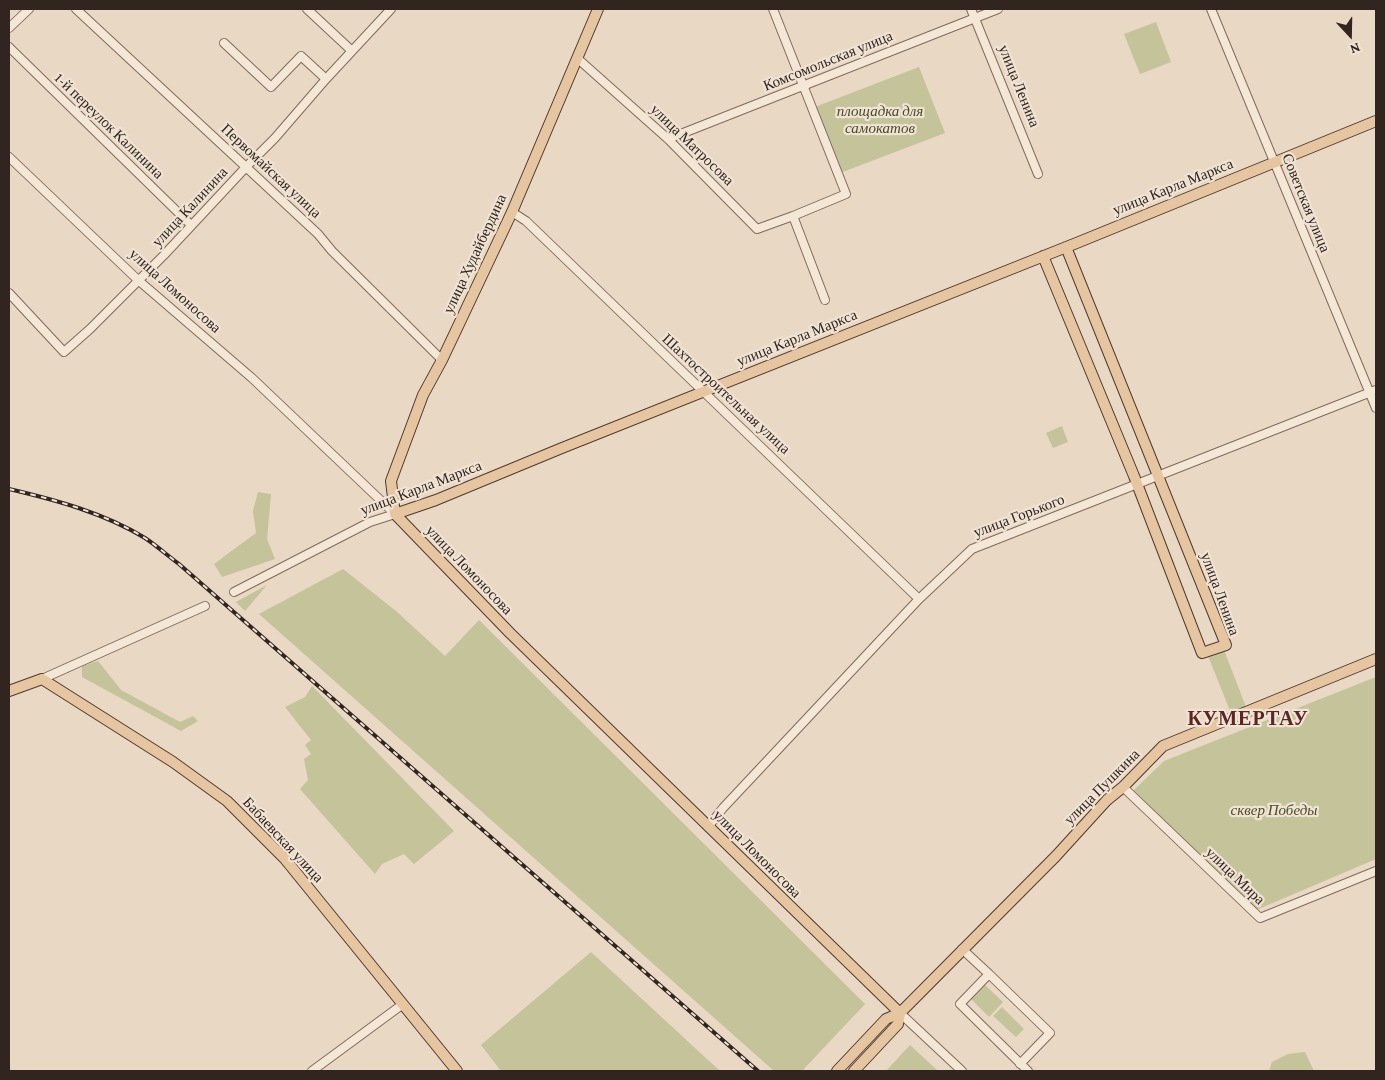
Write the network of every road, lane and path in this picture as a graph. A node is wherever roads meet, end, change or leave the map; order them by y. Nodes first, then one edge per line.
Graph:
1 (29, 9) edge
2 (307, 9) edge
3 (391, 9) edge
4 (598, 9) edge
5 (773, 9) edge
6 (971, 9) edge
7 (998, 9) edge
8 (1211, 9) edge
9 (79, 10) edge
10 (975, 17) junction
11 (9, 28) edge
12 (224, 43) dead end
13 (9, 47) edge
14 (352, 51) junction
15 (577, 58) junction
16 (326, 79) junction
17 (803, 85) junction
18 (1376, 122) edge
19 (668, 139) junction
20 (9, 157) edge
21 (1275, 162) junction
22 (247, 166) junction
23 (1038, 174) dead end
24 (512, 212) junction
25 (792, 216) junction
26 (191, 225) junction
27 (1066, 248) junction
28 (1044, 256) junction
29 (138, 280) junction
30 (9, 293) edge
31 (826, 300) dead end
32 (442, 360) junction
33 (1373, 391) edge
34 (704, 392) junction
35 (1376, 408) edge
36 (1158, 476) junction
37 (1137, 485) junction
38 (395, 514) junction
39 (234, 592) dead end
40 (919, 599) junction
41 (205, 606) dead end
42 (1376, 658) edge
43 (42, 679) junction
44 (9, 691) edge
45 (1123, 787) junction
46 (708, 827) junction
47 (1376, 870) edge
48 (962, 949) junction
49 (989, 974) junction
50 (403, 1004) junction
51 (900, 1013) junction
52 (1020, 1064) junction
53 (312, 1071) edge
54 (457, 1071) edge
55 (837, 1071) edge
56 (854, 1071) edge
57 (962, 1071) edge
58 (1028, 1071) edge

1 - 11 street
2 - 14 street
3 - 14 street, улица Калинина
4 - 15 main road, улица Худайбердина
5 - 17 street
6 - 10 street, улица Ленина
7 - 10 street, Комсомольская улица
8 - 21 street, Советская улица
9 - 22 street, Первомайская улица
10 - 17 street, Комсомольская улица
10 - 23 street, улица Ленина
12 - 16 street
13 - 26 street, 1-й переулок Калинина
14 - 16 street, улица Калинина
15 - 19 street, улица Матросова
15 - 24 main road, улица Худайбердина
16 - 22 street, улица Калинина
17 - 19 street, Комсомольская улица
17 - 25 street, улица Матросова
18 - 21 main road, улица Карла Маркса
19 - 25 street, улица Матросова
20 - 29 street, улица Ломоносова
21 - 27 main road, улица Карла Маркса
21 - 33 street, Советская улица
22 - 26 street, улица Калинина
22 - 32 street, Первомайская улица
24 - 32 main road, улица Худайбердина
24 - 34 street, Шахтостроительная улица
25 - 31 street
26 - 29 street, улица Калинина
27 - 28 main road, улица Карла Маркса
27 - 36 main road, улица Ленина
28 - 34 main road, улица Карла Маркса
28 - 37 main road, улица Ленина
29 - 30 street, улица Калинина
29 - 38 street, улица Ломоносова
32 - 38 main road, улица Худайбердина
33 - 35 street, Советская улица
33 - 36 street, улица Горького
34 - 38 main road, улица Карла Маркса
34 - 40 street, Шахтостроительная улица
36 - 37 street, улица Горького
36 - 37 main road, улица Ленина
37 - 40 street, улица Горького
38 - 39 street, улица Карла Маркса
38 - 46 main road, улица Ломоносова
40 - 46 street, улица Горького
41 - 43 street
42 - 45 main road, улица Пушкина
43 - 44 main road
43 - 50 main road, Бабаевская улица
45 - 47 street, улица Мира
45 - 48 main road, улица Пушкина
46 - 51 main road, улица Ломоносова
48 - 49 street
48 - 51 main road, улица Пушкина
49 - 52 street
49 - 52 street
50 - 53 street
50 - 54 main road, Бабаевская улица
51 - 55 main road, улица Пушкина
51 - 56 main road, улица Пушкина
51 - 57 street
52 - 58 street

